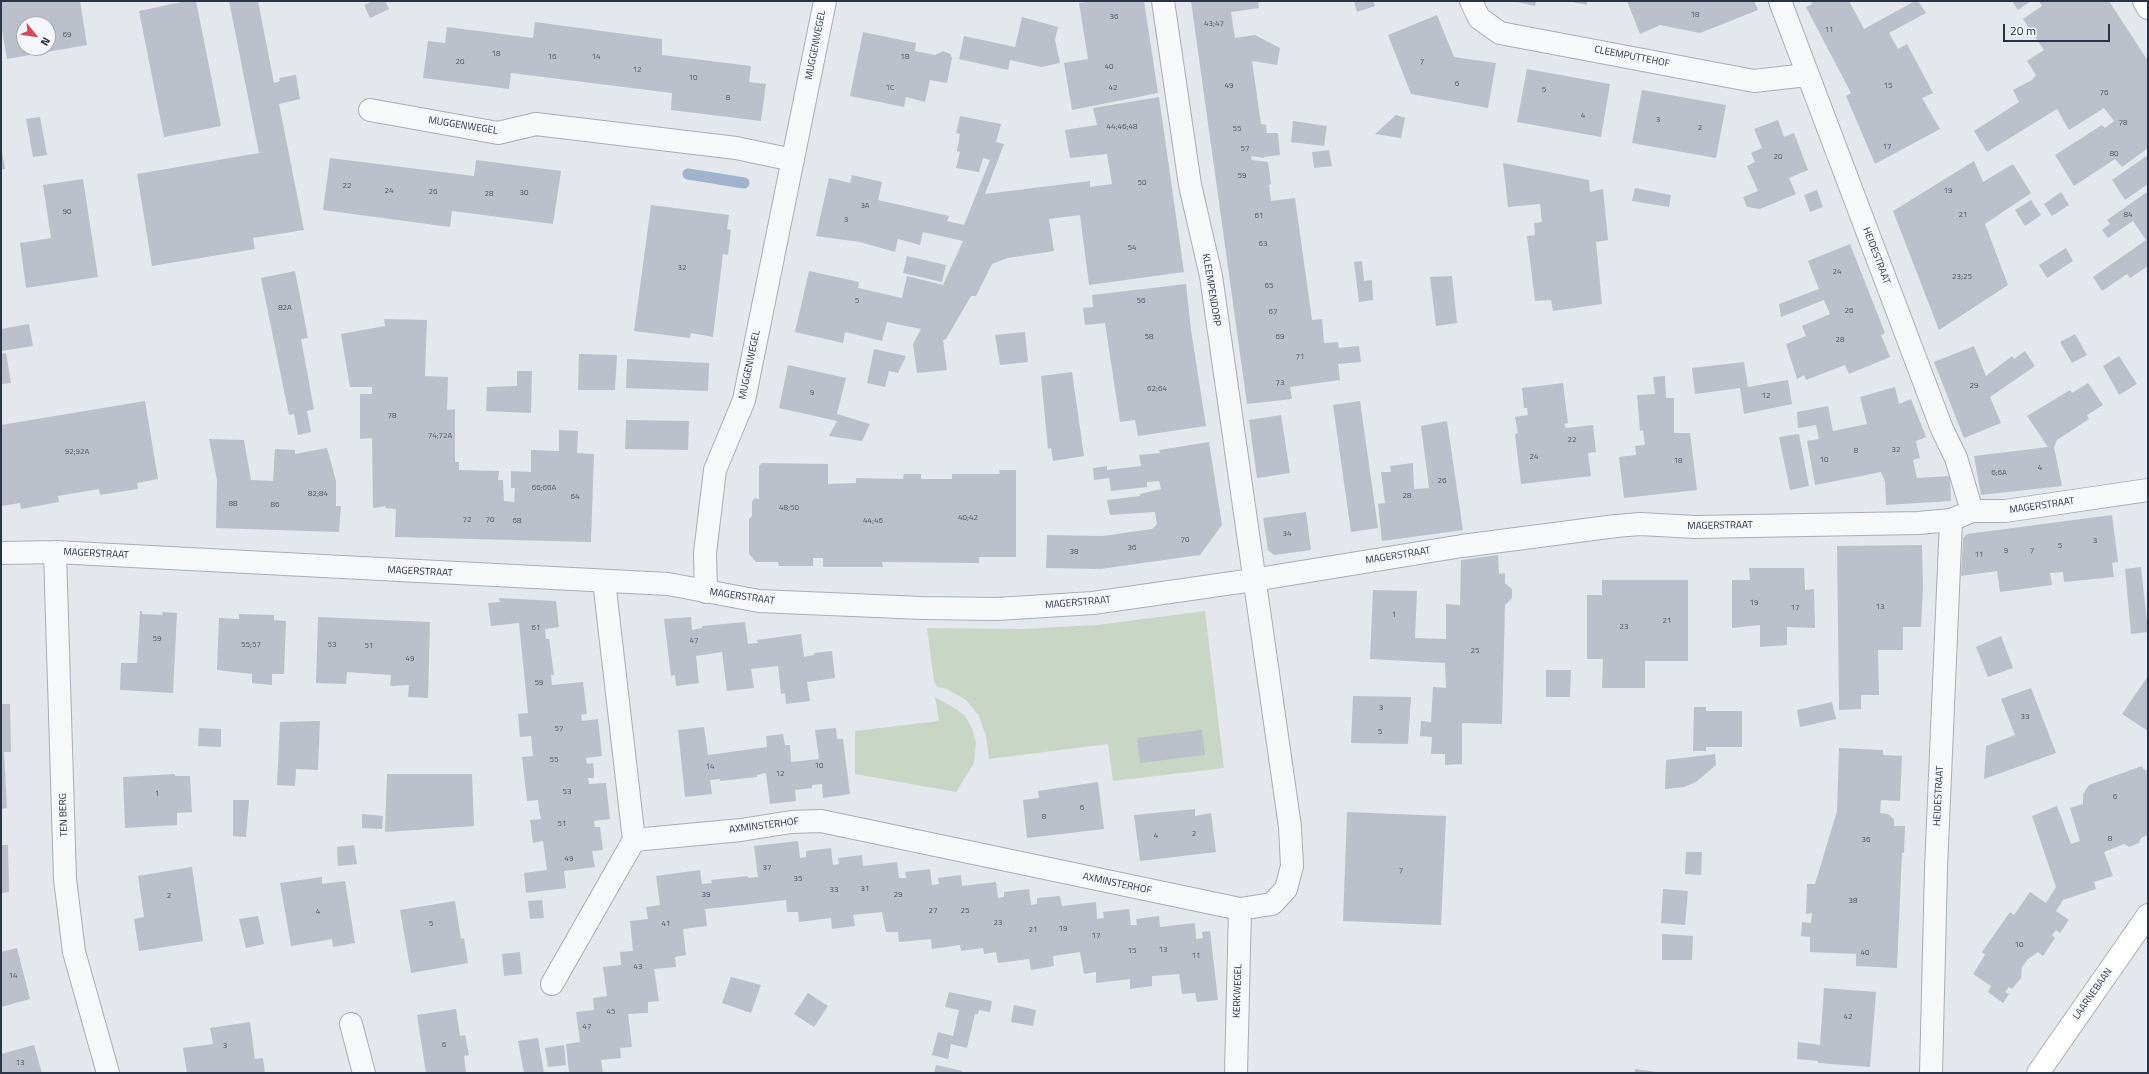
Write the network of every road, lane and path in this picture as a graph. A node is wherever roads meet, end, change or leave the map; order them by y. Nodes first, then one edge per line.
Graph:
1 (825, 1) edge
2 (1164, 1) edge
3 (1471, 1) edge
4 (1780, 1) edge
5 (2144, 1) edge
6 (2148, 8) edge
7 (1807, 74) junction
8 (370, 110) dead end
9 (793, 160) junction
10 (2148, 490) edge
11 (1972, 511) junction
12 (1951, 520) junction
13 (55, 552) junction
14 (1, 553) edge
15 (1253, 580) junction
16 (604, 581) junction
17 (706, 592) junction
18 (634, 840) junction
19 (1240, 910) junction
20 (2148, 915) edge
21 (552, 984) dead end
22 (351, 1024) dead end
23 (108, 1073) edge
24 (364, 1073) edge
25 (1236, 1073) edge
26 (1931, 1073) edge
27 (2038, 1073) edge

1 - 9 street, MUGGENWEGEL
2 - 15 street, KLEEMPENDORP
3 - 7 street, CLEEMPUTTEHOF
4 - 7 street, HEIDESTRAAT
5 - 6 street
7 - 11 street, HEIDESTRAAT
8 - 9 street, MUGGENWEGEL
9 - 17 street, MUGGENWEGEL
10 - 11 street, MAGERSTRAAT
11 - 12 street, MAGERSTRAAT
12 - 15 street, MAGERSTRAAT
12 - 26 street, HEIDESTRAAT
13 - 14 street, MAGERSTRAAT
13 - 16 street, MAGERSTRAAT
13 - 23 street, TEN BERG
15 - 17 street, MAGERSTRAAT
15 - 19 street, AXMINSTERHOF
16 - 17 street, MAGERSTRAAT
16 - 18 street
18 - 19 street, AXMINSTERHOF
18 - 21 street
19 - 25 street, KERKWEGEL
20 - 27 street, LAARNEBAAN
22 - 24 street

